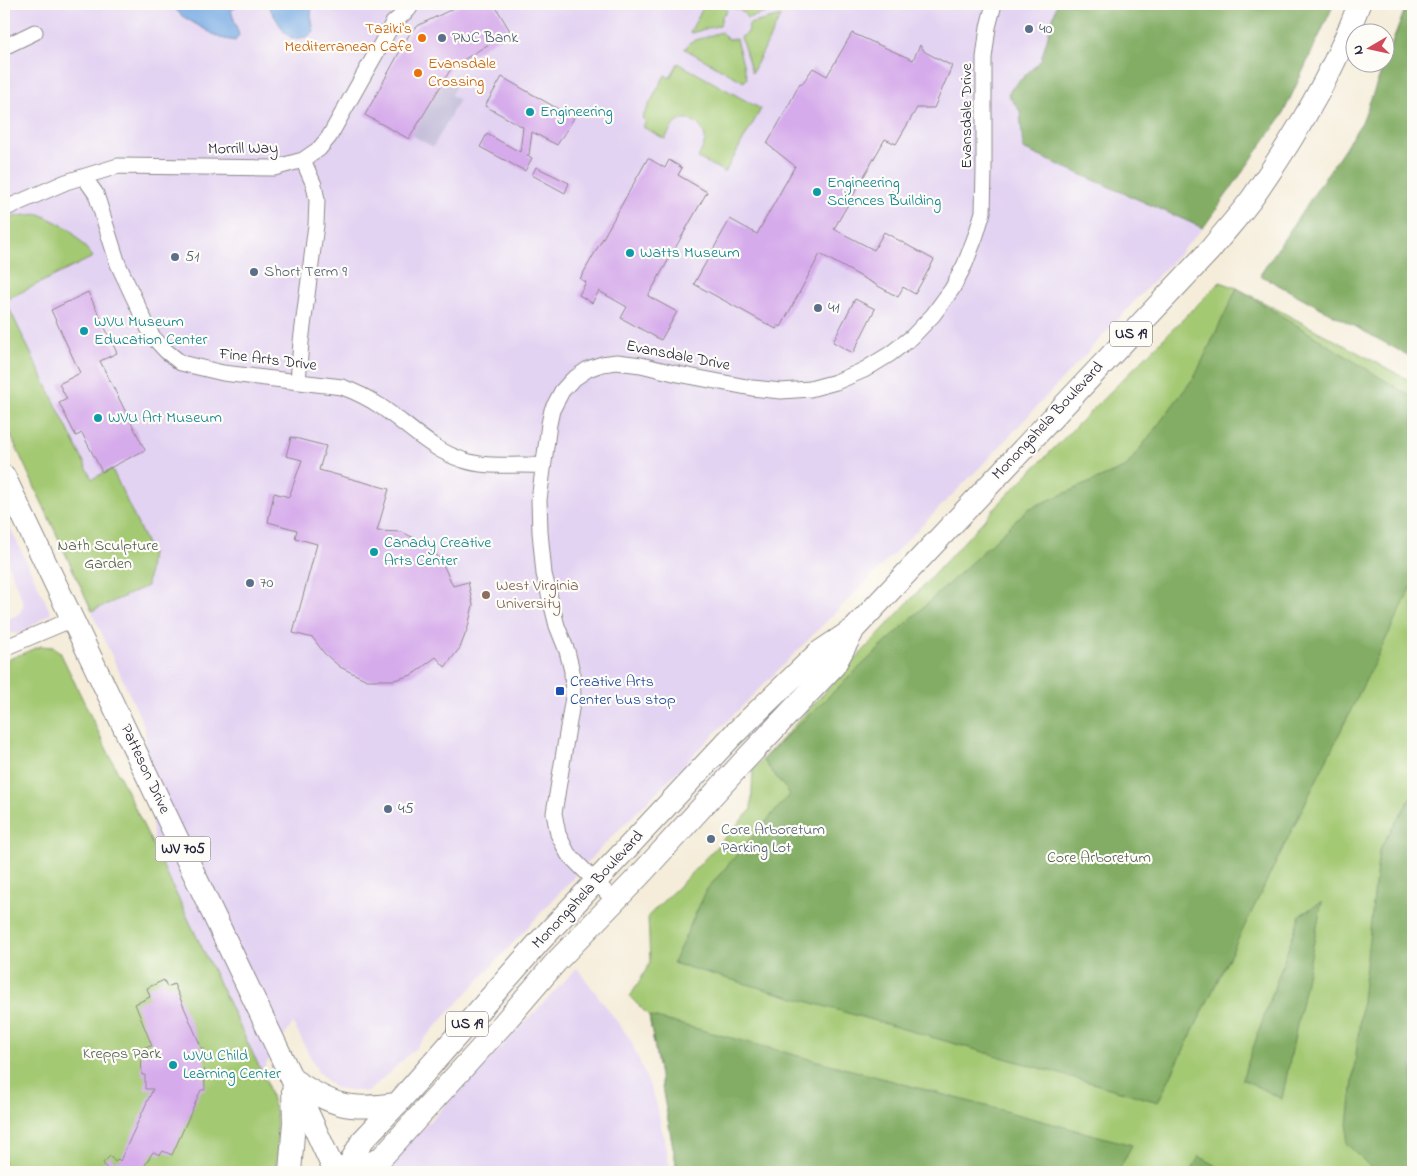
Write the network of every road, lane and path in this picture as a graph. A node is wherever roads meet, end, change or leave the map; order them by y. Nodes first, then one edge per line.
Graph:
1 (424, 4) edge
2 (994, 4) edge
3 (1359, 4) edge
4 (410, 6) edge
5 (35, 32) dead end
6 (4, 47) edge
7 (304, 160) junction
8 (84, 176) junction
9 (4, 209) edge
10 (298, 382) junction
11 (543, 466) junction
12 (4, 476) edge
13 (73, 619) junction
14 (854, 629) junction
15 (4, 648) edge
16 (596, 882) junction
17 (615, 901) junction
18 (292, 1079) junction
19 (397, 1104) junction
20 (381, 1164) edge
21 (290, 1172) edge
22 (335, 1172) edge
23 (345, 1172) edge
24 (356, 1172) edge

1 - 4 street, Morrill Way
2 - 11 street, Evansdale Drive
3 - 14 main road, Monongahela Boulevard / US 19
4 - 7 street, Morrill Way
5 - 6 street
7 - 8 street, Morrill Way
7 - 10 street
8 - 9 street, Morrill Way
8 - 10 street, Fine Arts Drive
10 - 11 street, Fine Arts Drive
11 - 16 street, Evansdale Drive
12 - 13 main road, Patteson Drive / WV 705
13 - 15 street
13 - 18 main road, Patteson Drive / WV 705
14 - 16 main road, Monongahela Boulevard / US 19
14 - 17 main road, Monongahela Boulevard / US 19
16 - 17 street, Evansdale Drive
16 - 19 main road, Monongahela Boulevard / US 19
17 - 20 main road, Monongahela Boulevard / US 19
18 - 19 main road
18 - 21 main road
18 - 22 main road, Patteson Drive / WV 705
19 - 23 main road, Monongahela Boulevard / US 19
20 - 24 main road, Monongahela Boulevard / US 19

